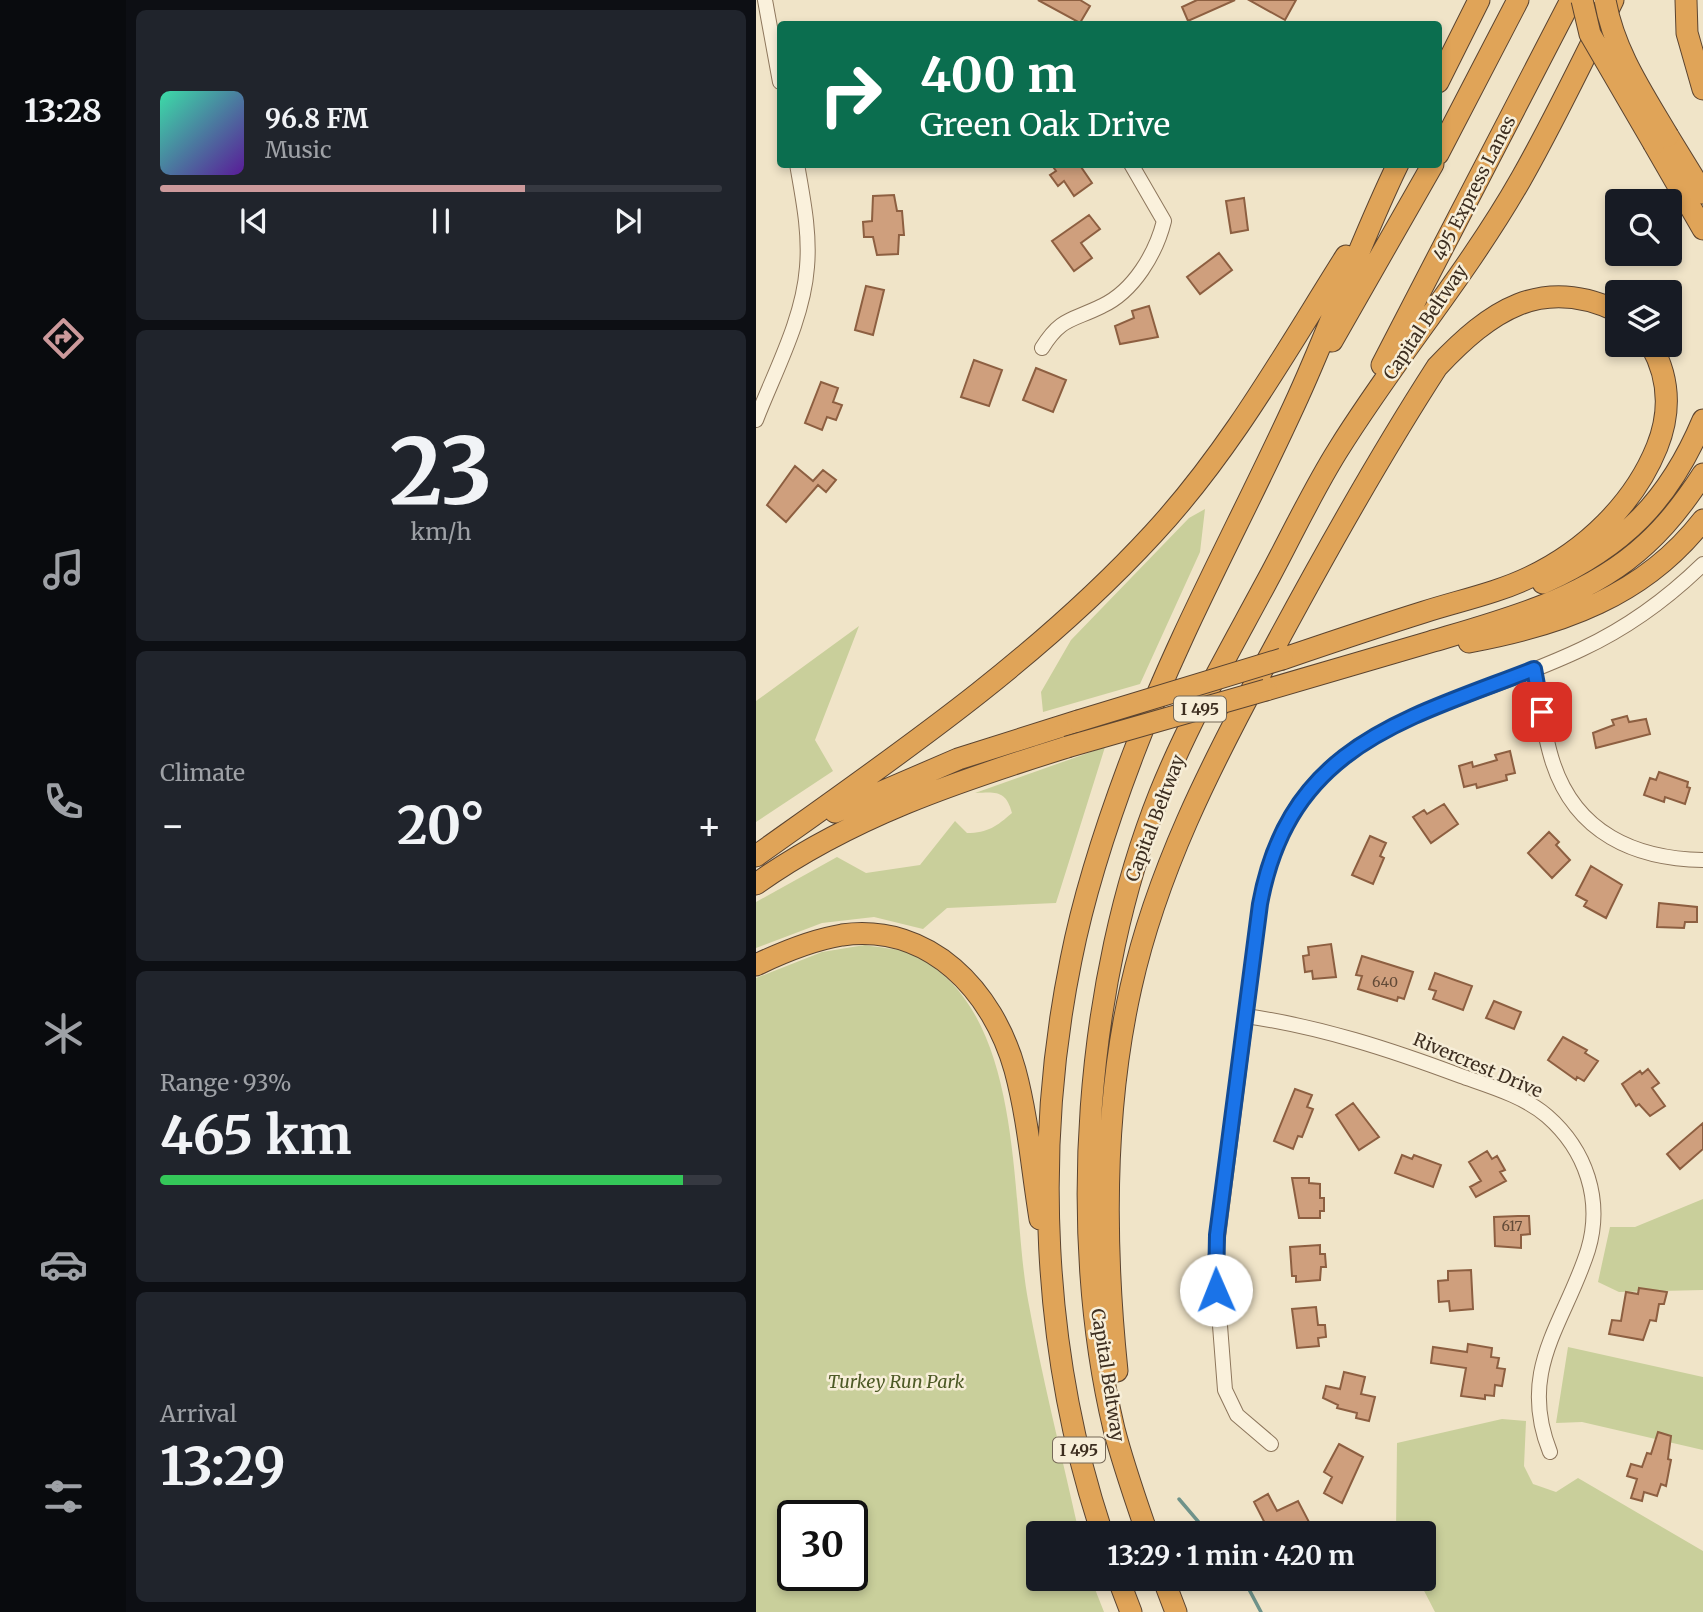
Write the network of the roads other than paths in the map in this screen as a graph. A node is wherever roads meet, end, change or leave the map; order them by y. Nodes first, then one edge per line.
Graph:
1 (765, 0) edge
2 (1479, 0) edge
3 (1518, 0) edge
4 (1571, 0) edge
5 (1582, 0) edge
6 (1605, 0) edge
7 (1613, 0) edge
8 (1686, 0) edge
9 (768, 18) junction
10 (777, 22) edge
11 (777, 66) edge
12 (1442, 74) edge
13 (1703, 89) edge
14 (1661, 140) junction
15 (1442, 146) edge
16 (798, 168) edge
17 (1133, 168) edge
18 (1396, 168) edge
19 (1431, 168) edge
20 (1703, 193) edge
21 (1379, 204) junction
22 (1703, 229) edge
23 (1605, 305) edge
24 (1042, 348) dead end
25 (1657, 357) edge
26 (1298, 397) junction
27 (756, 420) edge
28 (1703, 420) edge
29 (1338, 451) junction
30 (1703, 474) edge
31 (1703, 520) edge
32 (1703, 564) edge
33 (1282, 659) junction
34 (1534, 669) junction
35 (1266, 690) junction
36 (756, 857) edge
37 (1703, 860) edge
38 (756, 884) edge
39 (756, 965) edge
40 (1246, 1016) junction
41 (1062, 1366) junction
42 (1271, 1444) dead end
43 (1550, 1452) dead end
44 (1139, 1508) junction
45 (1099, 1521) edge
46 (1143, 1521) edge
47 (1123, 1591) edge
48 (1168, 1591) edge
49 (1131, 1612) edge
50 (1177, 1612) edge

1 - 9 street
2 - 12 highway
3 - 15 highway
4 - 29 highway, 495 Express Lanes
5 - 14 highway, bridge
6 - 14 highway, bridge
7 - 29 highway, Capital Beltway / I 495
8 - 13 highway
9 - 10 street
9 - 11 street
14 - 20 highway
14 - 22 highway
16 - 27 street
17 - 24 street
18 - 21 highway, I 495
19 - 26 highway
21 - 26 highway, I 495
21 - 36 highway
23 - 44 highway
25 - 33 highway
26 - 41 highway, I 495
28 - 33 highway
29 - 44 highway, Capital Beltway / I 495
30 - 35 highway
31 - 35 highway
32 - 34 street
33 - 36 highway, bridge
34 - 37 street
34 - 40 street
35 - 38 highway, bridge
39 - 41 highway
40 - 42 street
40 - 43 street, Rivercrest Drive
41 - 45 highway, I 495
44 - 46 highway, Capital Beltway / I 495
47 - 49 highway
48 - 50 highway

